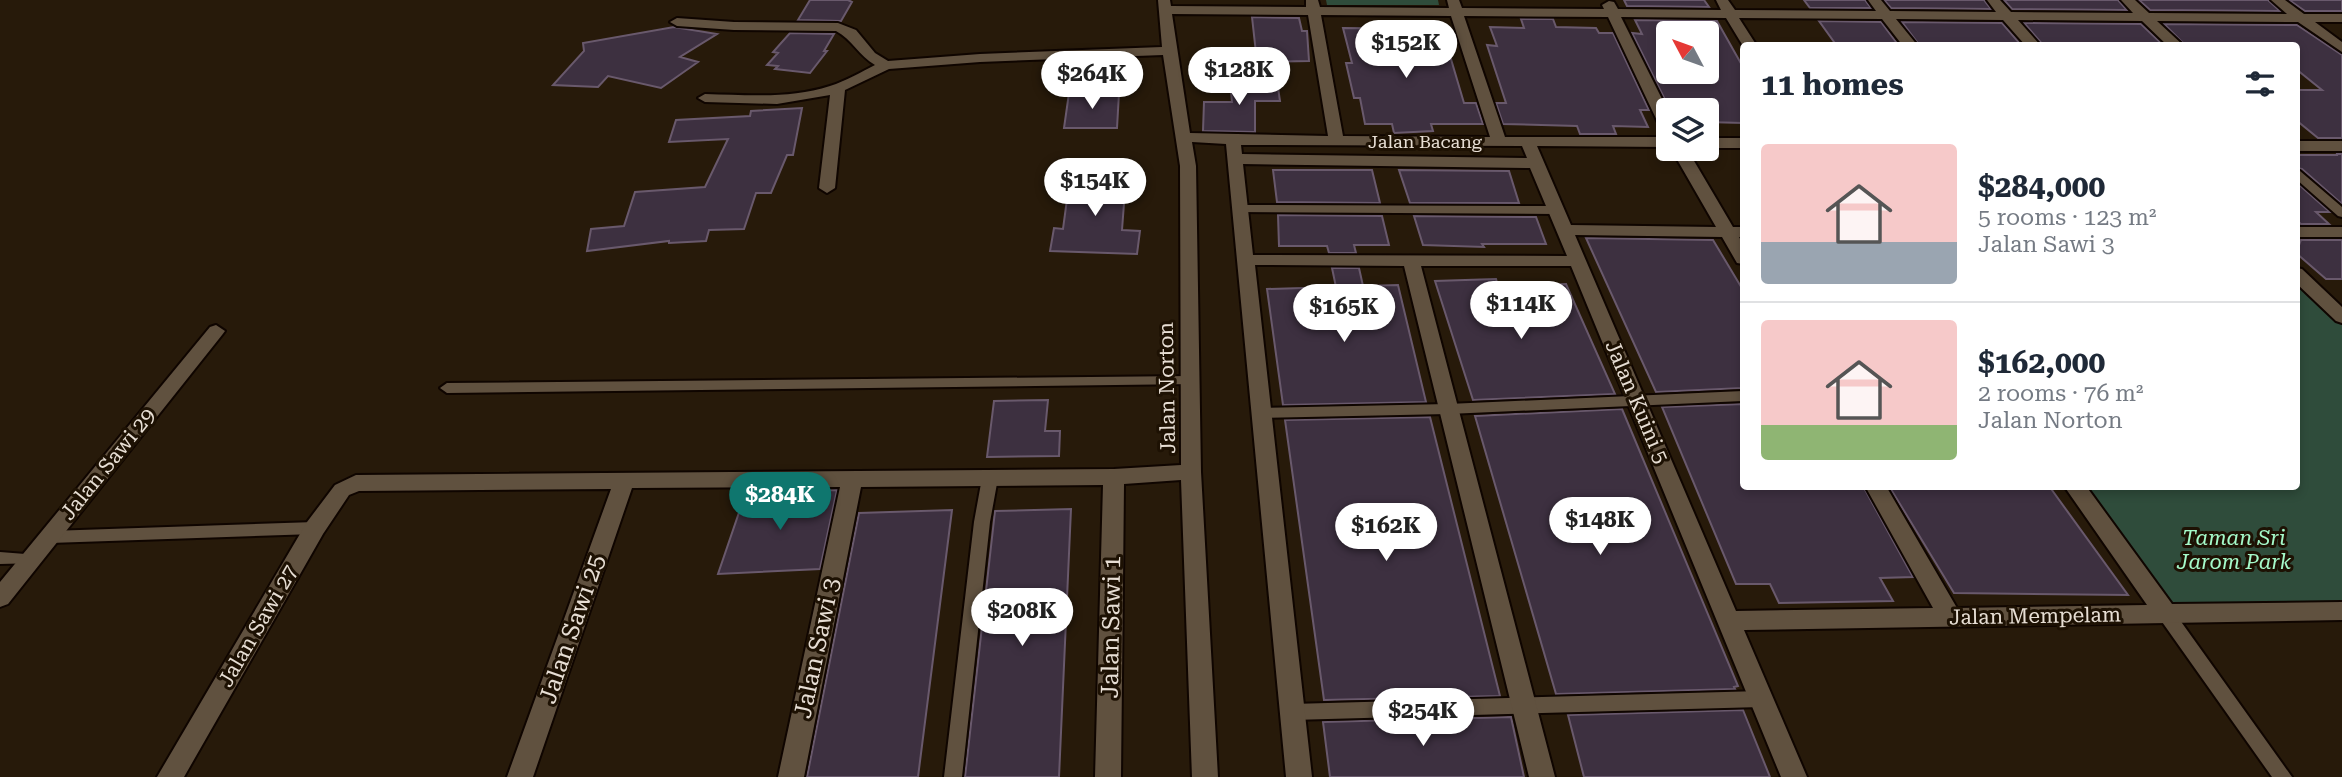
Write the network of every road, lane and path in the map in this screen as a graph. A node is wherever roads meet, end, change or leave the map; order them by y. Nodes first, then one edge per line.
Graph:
1 (1722, 0) edge
2 (1874, 0) edge
3 (1993, 0) edge
4 (2127, 0) edge
5 (2277, 0) edge
6 (1165, 5) edge
7 (1313, 5) edge
8 (1455, 6) edge
9 (1609, 6) edge
10 (1730, 14) junction
11 (1887, 15) junction
12 (2006, 16) junction
13 (2144, 17) junction
14 (2301, 18) junction
15 (2342, 18) edge
16 (677, 22) dead end
17 (1748, 42) edge
18 (1908, 42) edge
19 (2030, 42) edge
20 (2172, 42) edge
21 (2342, 48) edge
22 (1168, 51) junction
23 (886, 65) junction
24 (838, 88) junction
25 (705, 98) dead end
26 (1656, 102) edge
27 (1182, 137) junction
28 (1336, 141) junction
29 (1499, 142) junction
30 (1528, 142) junction
31 (1656, 142) edge
32 (1719, 143) edge
33 (1740, 143) edge
34 (2300, 146) edge
35 (2342, 146) edge
36 (1234, 150) junction
37 (1687, 161) edge
38 (1537, 163) junction
39 (2300, 176) edge
40 (827, 188) dead end
41 (1240, 209) junction
42 (1556, 210) junction
43 (2342, 213) edge
44 (1565, 230) junction
45 (1735, 232) edge
46 (2300, 232) edge
47 (2342, 232) edge
48 (1740, 250) edge
49 (1245, 260) junction
50 (1411, 260) junction
51 (1578, 261) junction
52 (2300, 278) edge
53 (2342, 317) edge
54 (216, 331) dead end
55 (1190, 382) junction
56 (447, 388) dead end
57 (1740, 396) edge
58 (1635, 399) junction
59 (1448, 409) junction
60 (1261, 413) junction
61 (1191, 472) junction
62 (1114, 477) junction
63 (852, 478) junction
64 (990, 478) junction
65 (624, 481) junction
66 (1876, 490) edge
67 (2077, 490) edge
68 (315, 527) junction
69 (50, 537) junction
70 (0, 558) edge
71 (32, 559) junction
72 (0, 598) edge
73 (2342, 611) edge
74 (2166, 614) junction
75 (1950, 617) junction
76 (1728, 621) junction
77 (1761, 699) junction
78 (1523, 704) junction
79 (1292, 712) junction
80 (170, 777) edge
81 (520, 777) edge
82 (791, 777) edge
83 (953, 777) edge
84 (1108, 777) edge
85 (1205, 777) edge
86 (1299, 777) edge
87 (1542, 777) edge
88 (1794, 777) edge
89 (2283, 777) edge

1 - 10 street
2 - 11 street
3 - 12 street
4 - 13 street
5 - 14 street
6 - 7 street
6 - 22 street, Jalan Norton
7 - 8 street
7 - 28 street
8 - 9 street
8 - 29 street
9 - 10 street
9 - 26 street
10 - 11 street
10 - 17 street
11 - 12 street
11 - 18 street
12 - 13 street
12 - 19 street
13 - 14 street
13 - 20 street
14 - 15 street
14 - 21 street
16 - 23 street
22 - 23 street
22 - 27 street, Jalan Norton
23 - 24 street
24 - 25 street
24 - 40 street
27 - 36 street, Jalan Bacang
27 - 55 street, Jalan Norton
28 - 29 street, Jalan Bacang
28 - 36 street, Jalan Bacang
29 - 30 street, Jalan Bacang
30 - 31 street, Jalan Bacang
30 - 38 street, Jalan Kuini 5
32 - 33 street
34 - 35 street
36 - 38 street
36 - 41 street
37 - 45 street
38 - 42 street, Jalan Kuini 5
39 - 43 lane
41 - 42 lane
41 - 49 street
42 - 44 street, Jalan Kuini 5
44 - 45 street
44 - 51 street, Jalan Kuini 5
45 - 48 street
46 - 47 street
49 - 50 street
49 - 60 street
50 - 51 street
50 - 59 street
51 - 58 street, Jalan Kuini 5
52 - 53 street
54 - 69 street, Jalan Sawi 29
55 - 56 lane
55 - 61 street, Jalan Norton
57 - 58 lane
58 - 59 lane
58 - 76 street, Jalan Kuini 5
59 - 60 lane
59 - 78 street
60 - 79 street
61 - 62 street
61 - 85 street, Jalan Norton
62 - 64 street
62 - 84 street, Jalan Sawi 1
63 - 64 street
63 - 65 street
63 - 82 street, Jalan Sawi 3
64 - 83 lane
65 - 68 street, Jalan Sawi 27
65 - 81 street, Jalan Sawi 25
66 - 75 street
67 - 74 street
68 - 69 lane
68 - 80 street, Jalan Sawi 27
69 - 71 street, Jalan Sawi 29
70 - 71 lane
71 - 72 street, Jalan Sawi 29
73 - 74 street, Jalan Mempelam
74 - 75 street, Jalan Mempelam
74 - 89 lane
75 - 76 street, Jalan Mempelam
76 - 77 street, Jalan Kuini 5
77 - 78 lane
77 - 88 street, Jalan Kuini 5
78 - 79 lane
78 - 87 street
79 - 86 street

